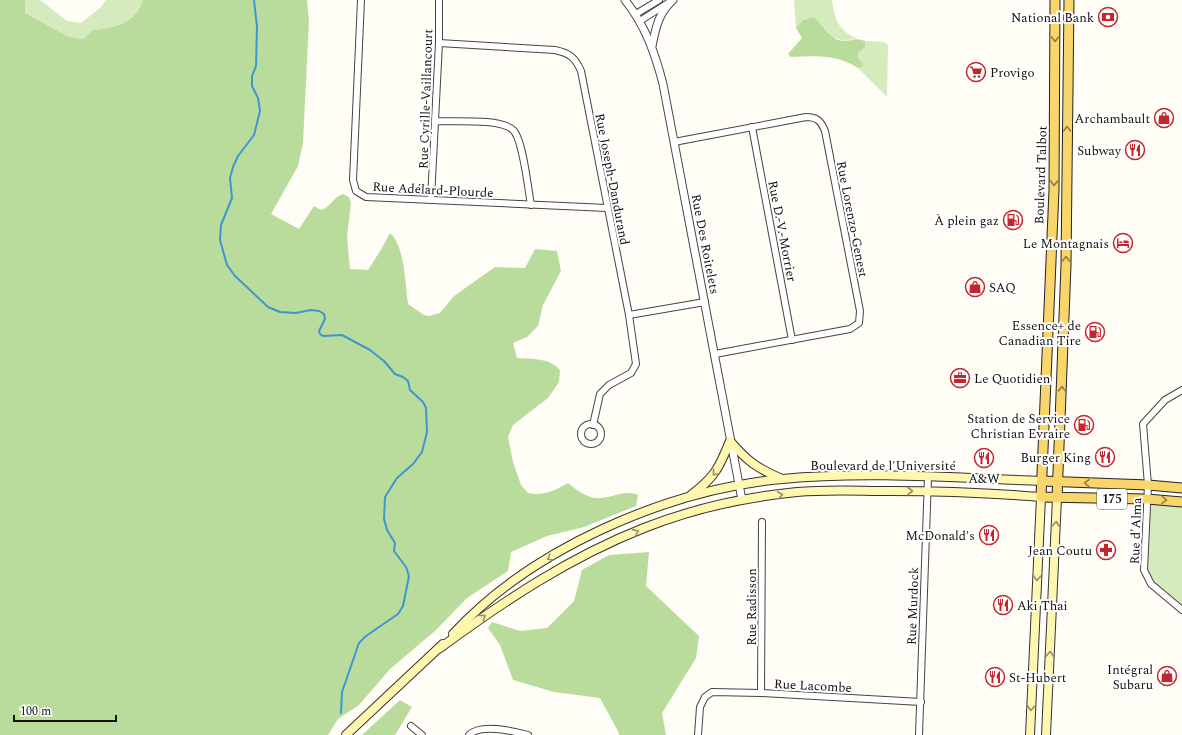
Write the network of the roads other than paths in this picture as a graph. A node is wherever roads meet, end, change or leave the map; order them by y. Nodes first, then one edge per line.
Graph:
1 (361, 0) edge
2 (439, 0) edge
3 (625, 0) edge
4 (659, 0) edge
5 (673, 0) edge
6 (1055, 0) edge
7 (1069, 0) edge
8 (638, 18) junction
9 (439, 43) junction
10 (652, 47) junction
11 (435, 121) junction
12 (752, 127) junction
13 (674, 142) junction
14 (431, 199) junction
15 (531, 204) junction
16 (607, 208) junction
17 (705, 302) junction
18 (629, 315) junction
19 (792, 340) junction
20 (715, 354) junction
21 (1182, 390) edge
22 (593, 425) dead end
23 (730, 441) junction
24 (928, 477) junction
25 (783, 479) junction
26 (1042, 481) junction
27 (1058, 482) junction
28 (1148, 485) junction
29 (738, 486) junction
30 (1182, 488) edge
31 (927, 491) junction
32 (689, 497) junction
33 (1041, 497) junction
34 (1057, 498) junction
35 (1146, 499) junction
36 (742, 500) junction
37 (1182, 502) edge
38 (762, 522) dead end
39 (1182, 610) edge
40 (440, 648) junction
41 (761, 693) junction
42 (921, 702) junction
43 (411, 726) dead end
44 (346, 735) edge
45 (422, 735) edge
46 (469, 735) edge
47 (528, 735) edge
48 (698, 735) edge
49 (919, 735) edge
50 (1030, 735) edge
51 (1046, 735) edge

1 - 14 street, Rue Adélard-Plourde
2 - 9 street, Rue Cyrille-Vaillancourt
3 - 8 street, Rue Des Roitelets
4 - 8 street
5 - 8 street
5 - 10 street
6 -> 26 main road, Boulevard Talbot
27 -> 7 main road, Boulevard Talbot
8 - 10 street, Rue Des Roitelets
9 - 11 street, Rue Cyrille-Vaillancourt
9 - 16 street, Rue Joseph-Dandurand
10 - 13 street, Rue Des Roitelets
11 - 14 street, Rue Cyrille-Vaillancourt
11 - 15 street
12 - 13 street, Rue Lorenzo-Genest
12 - 19 street, Rue D.-V.-Morrier
12 - 19 street, Rue Lorenzo-Genest
13 - 17 street, Rue Des Roitelets
14 - 15 street, Rue Adélard-Plourde
15 - 16 street, Rue Adélard-Plourde
16 - 18 street, Rue Joseph-Dandurand
17 - 18 street
17 - 20 street, Rue Des Roitelets
18 - 22 street, Rue Joseph-Dandurand
19 - 20 street, Rue Lorenzo-Genest
20 - 23 street, Rue Des Roitelets
21 - 28 street, Rue d'Alma
23 - 25 main road
23 - 29 street, Rue Des Roitelets
23 -> 32 main road
24 - 25 main road, Boulevard de l'Université
24 - 26 main road, Boulevard de l'Université
24 - 31 street, Rue Murdock
25 - 29 main road, Boulevard de l'Université
26 - 27 main road, Boulevard de l'Université / 175
26 - 33 main road, Boulevard Talbot
28 -> 27 main road, Boulevard de l'Université / 175
27 - 34 main road, Boulevard Talbot
28 - 30 main road, Boulevard de l'Université / 175
28 - 35 street, Rue d'Alma
29 - 32 main road, Boulevard de l'Université
29 - 36 street, Rue Des Roitelets
31 - 33 main road, Boulevard de l'Université
36 -> 31 main road, Boulevard de l'Université
31 - 42 street, Rue Murdock
32 -> 40 main road, Boulevard de l'Université
33 - 34 main road, Boulevard de l'Université / 175
33 -> 50 main road, Boulevard Talbot
34 - 35 main road, Boulevard de l'Université / 175
51 -> 34 main road, Boulevard Talbot
35 -> 37 main road, Boulevard de l'Université / 175
35 - 39 street, Rue d'Alma
40 -> 36 main road, Boulevard de l'Université
38 - 41 street, Rue Radisson
40 - 44 main road, Boulevard de l'Université
41 - 42 street, Rue Lacombe
41 - 48 street, Rue Lacombe
42 - 49 street, Rue Murdock
43 - 45 street
46 - 47 street

